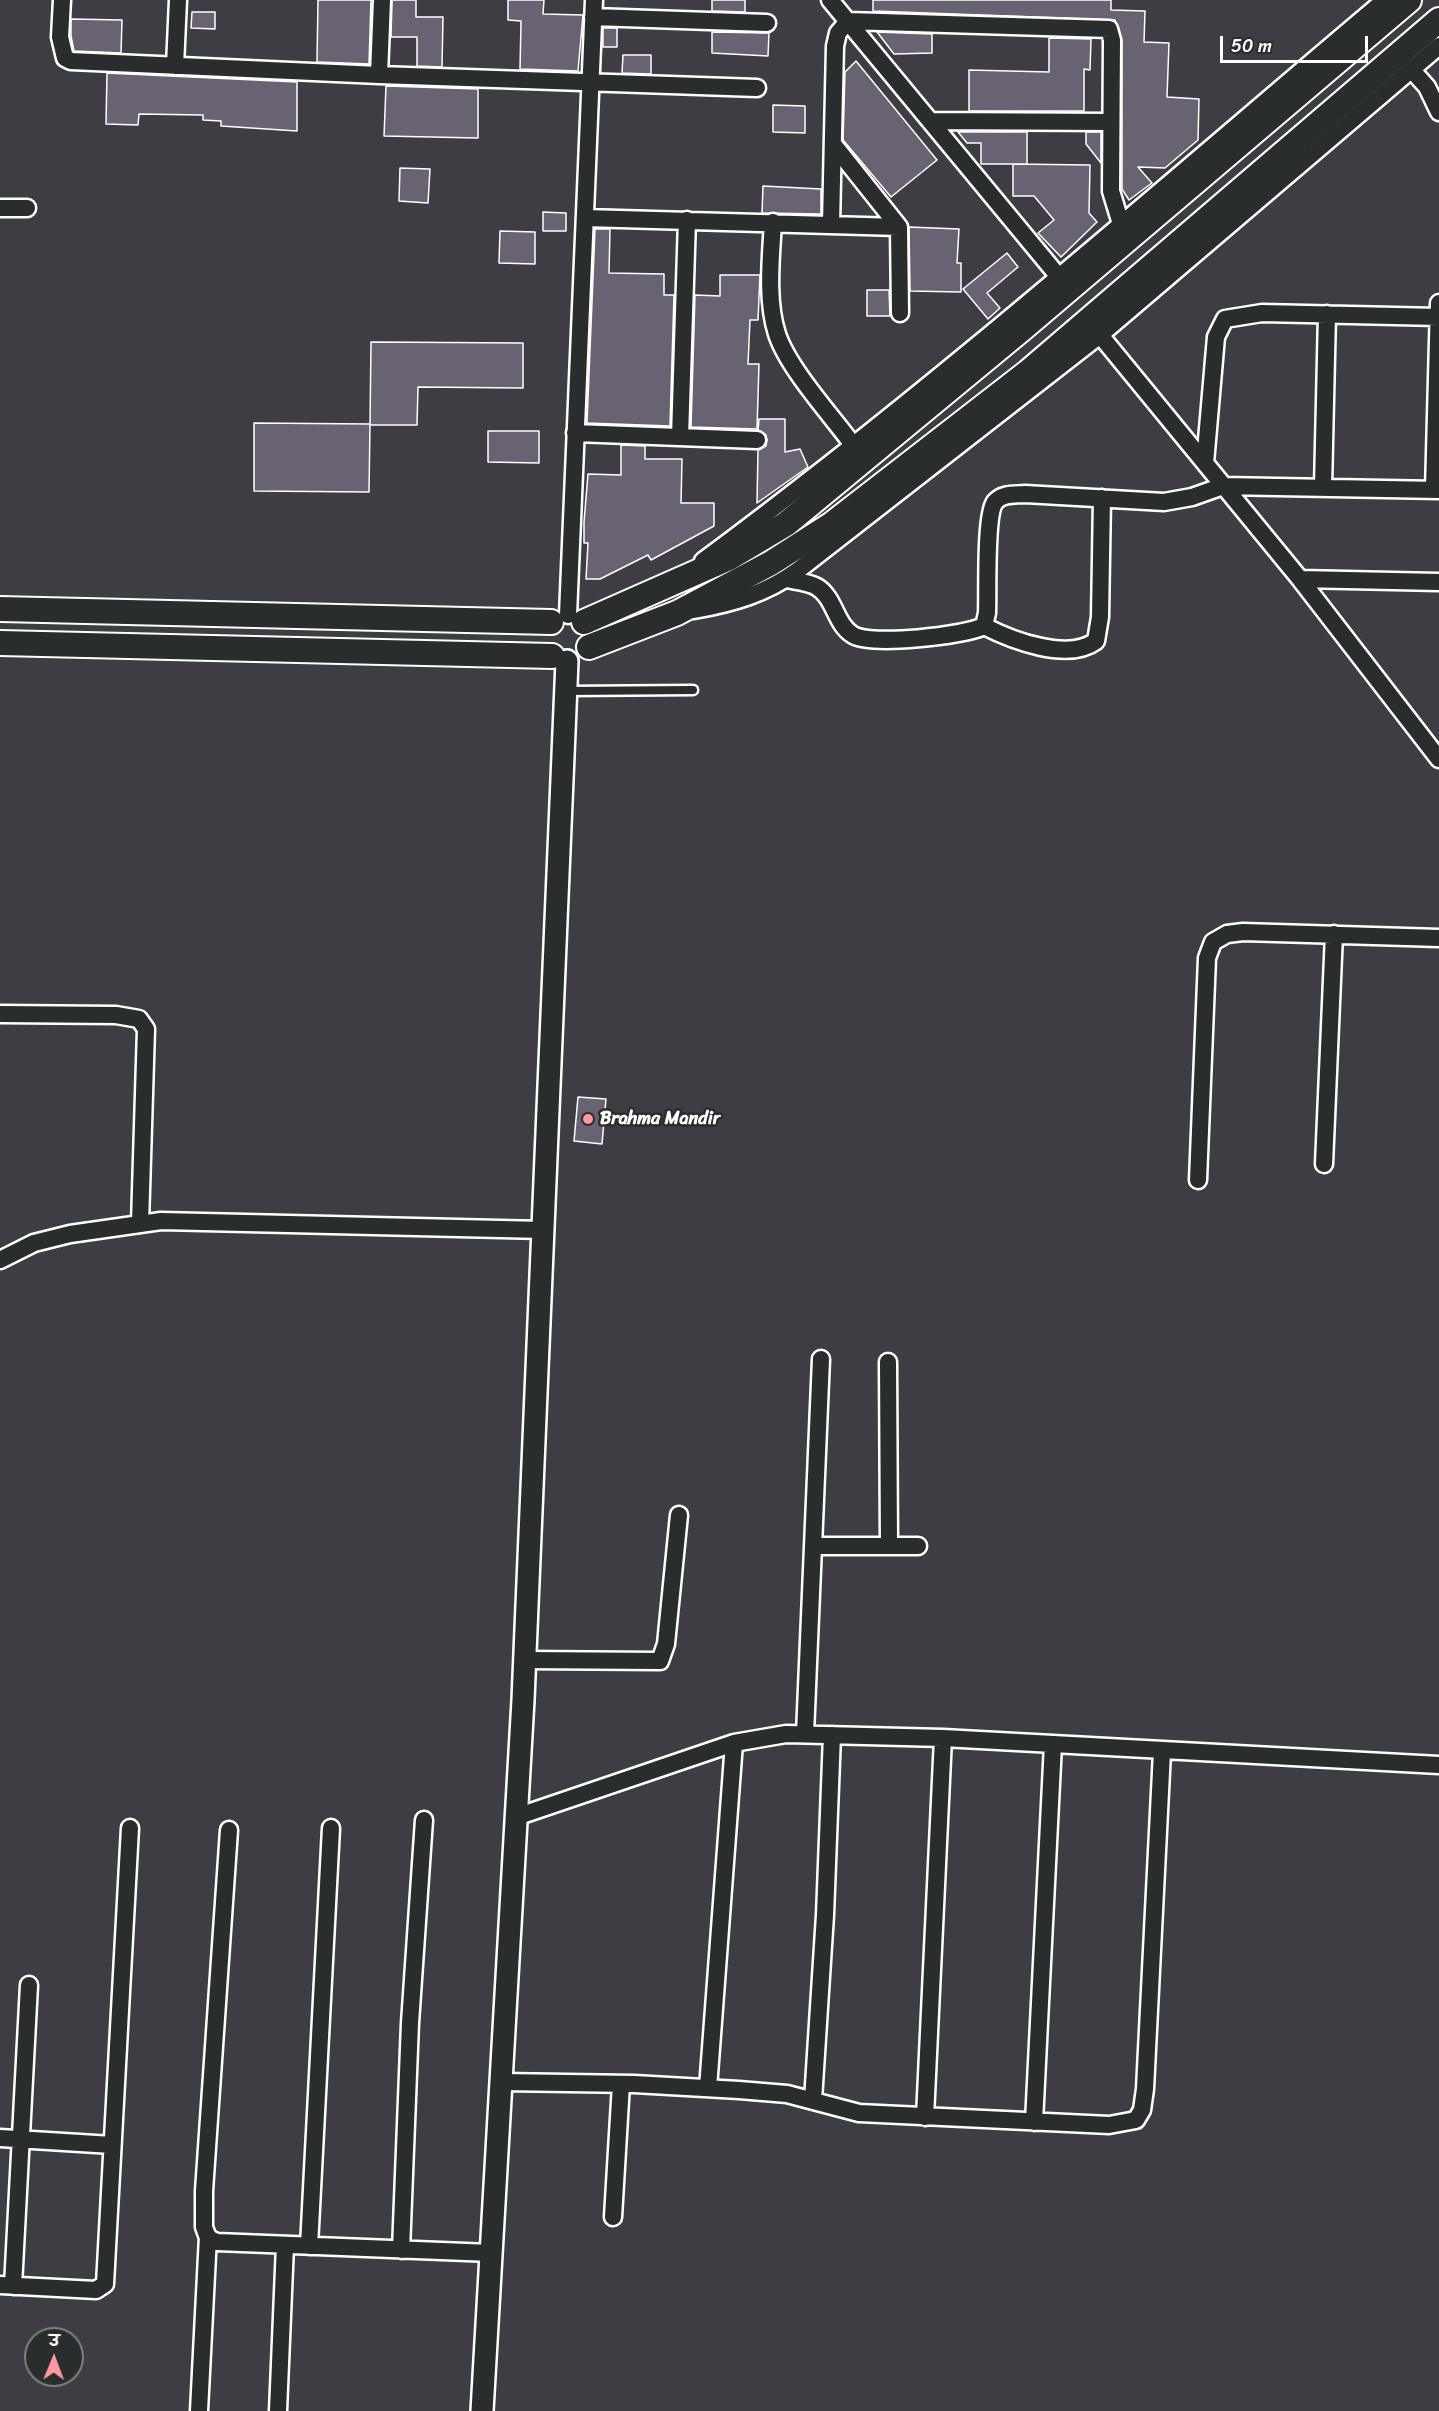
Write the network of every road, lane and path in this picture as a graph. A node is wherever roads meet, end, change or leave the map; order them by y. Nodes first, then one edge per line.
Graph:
1 (62, 0) edge
2 (178, 0) edge
3 (382, 0) edge
4 (830, 0) edge
5 (1385, 0) edge
6 (1409, 0) edge
7 (594, 8) edge
8 (1439, 20) edge
9 (848, 21) junction
10 (767, 23) dead end
11 (1439, 46) edge
12 (175, 66) junction
13 (1411, 69) junction
14 (379, 75) junction
15 (589, 83) junction
16 (757, 88) dead end
17 (1439, 112) edge
18 (930, 121) junction
19 (1111, 122) junction
20 (833, 144) junction
21 (0, 208) edge
22 (27, 208) dead end
23 (585, 218) junction
24 (687, 220) junction
25 (773, 222) junction
26 (831, 224) junction
27 (1121, 224) junction
28 (899, 227) junction
29 (1059, 277) junction
30 (1439, 303) edge
31 (900, 313) dead end
32 (1327, 314) junction
33 (1439, 317) edge
34 (1100, 335) junction
35 (575, 433) junction
36 (680, 437) junction
37 (757, 440) dead end
38 (853, 445) junction
39 (1205, 463) junction
40 (1224, 486) junction
41 (1323, 488) junction
42 (1437, 490) edge
43 (1102, 498) junction
44 (681, 578) junction
45 (786, 579) junction
46 (1300, 579) junction
47 (1439, 582) edge
48 (0, 609) edge
49 (677, 613) junction
50 (568, 620) junction
51 (984, 626) junction
52 (0, 643) edge
53 (588, 647) junction
54 (560, 658) junction
55 (693, 690) dead end
56 (566, 691) junction
57 (1439, 759) edge
58 (1334, 934) junction
59 (1439, 938) edge
60 (0, 1014) edge
61 (1324, 1164) dead end
62 (1198, 1180) dead end
63 (140, 1223) junction
64 (543, 1230) junction
65 (0, 1260) edge
66 (821, 1359) dead end
67 (888, 1362) dead end
68 (679, 1515) dead end
69 (815, 1546) junction
70 (889, 1546) junction
71 (918, 1546) dead end
72 (524, 1660) junction
73 (805, 1734) junction
74 (832, 1735) junction
75 (943, 1738) junction
76 (734, 1743) junction
77 (1053, 1744) junction
78 (1162, 1752) junction
79 (1439, 1765) edge
80 (516, 1817) junction
81 (424, 1820) dead end
82 (130, 1827) dead end
83 (331, 1828) dead end
84 (229, 1830) dead end
85 (29, 1985) dead end
86 (501, 2082) junction
87 (621, 2084) junction
88 (708, 2088) junction
89 (813, 2100) junction
90 (925, 2117) junction
91 (1034, 2122) junction
92 (0, 2138) edge
93 (21, 2139) junction
94 (112, 2145) junction
95 (613, 2217) dead end
96 (208, 2236) junction
97 (285, 2245) junction
98 (309, 2246) junction
99 (401, 2250) junction
100 (491, 2253) junction
101 (7, 2286) edge
102 (199, 2411) edge
103 (278, 2411) edge
104 (482, 2411) edge

1 - 12 street
2 - 12 street
3 - 14 street
4 - 9 street
5 - 27 street
6 - 44 main road
7 - 10 street
7 - 15 street
8 - 49 main road
9 - 18 street
9 - 19 street
9 - 20 street
11 - 13 street
12 - 14 street
13 - 17 street
13 - 34 street
14 - 15 street
15 - 16 street
15 - 23 street
18 - 19 street
18 - 29 street
19 - 27 street
20 - 26 street
20 - 28 street
21 - 22 street
23 - 24 street
23 - 35 street
24 - 25 street
24 - 36 street
25 - 26 street
25 - 38 street
26 - 28 street
27 - 29 street
28 - 31 street
29 - 38 street
30 - 33 street
32 - 33 street
32 - 39 street
32 - 41 street
33 - 42 street
34 - 39 street
34 - 45 street
35 - 36 street
35 - 50 street
36 - 37 street
38 - 44 street
39 - 40 street
40 - 41 street
40 - 43 street
40 - 46 street
41 - 42 street
43 - 51 street
43 - 51 street
44 - 50 main road
45 - 49 street
45 - 51 street
46 - 47 street
46 - 57 street
48 - 50 main road
49 - 53 main road
50 - 53 main road
50 - 54 main road
52 - 54 main road
53 - 54 main road
54 - 56 street
55 - 56 lane
56 - 64 street
58 - 59 street
58 - 61 street
58 - 62 street
60 - 63 street
63 - 64 street
63 - 65 street
64 - 72 street
66 - 69 street
67 - 70 street
68 - 72 street
69 - 70 street
69 - 73 street
70 - 71 street
72 - 80 street
73 - 74 street
73 - 76 street
74 - 75 street
74 - 89 street
75 - 77 street
75 - 90 street
76 - 80 street
76 - 88 street
77 - 78 street
77 - 91 street
78 - 79 street
78 - 91 street
80 - 86 street
81 - 99 street
82 - 94 street
83 - 98 street
84 - 96 street
85 - 93 street
86 - 87 street
86 - 100 street
87 - 88 street
87 - 95 street
88 - 89 street
89 - 90 street
90 - 91 street
92 - 93 street
93 - 94 street
93 - 101 street
94 - 101 street
96 - 97 street
96 - 102 street
97 - 98 street
97 - 103 street
98 - 99 street
99 - 100 street
100 - 104 street

